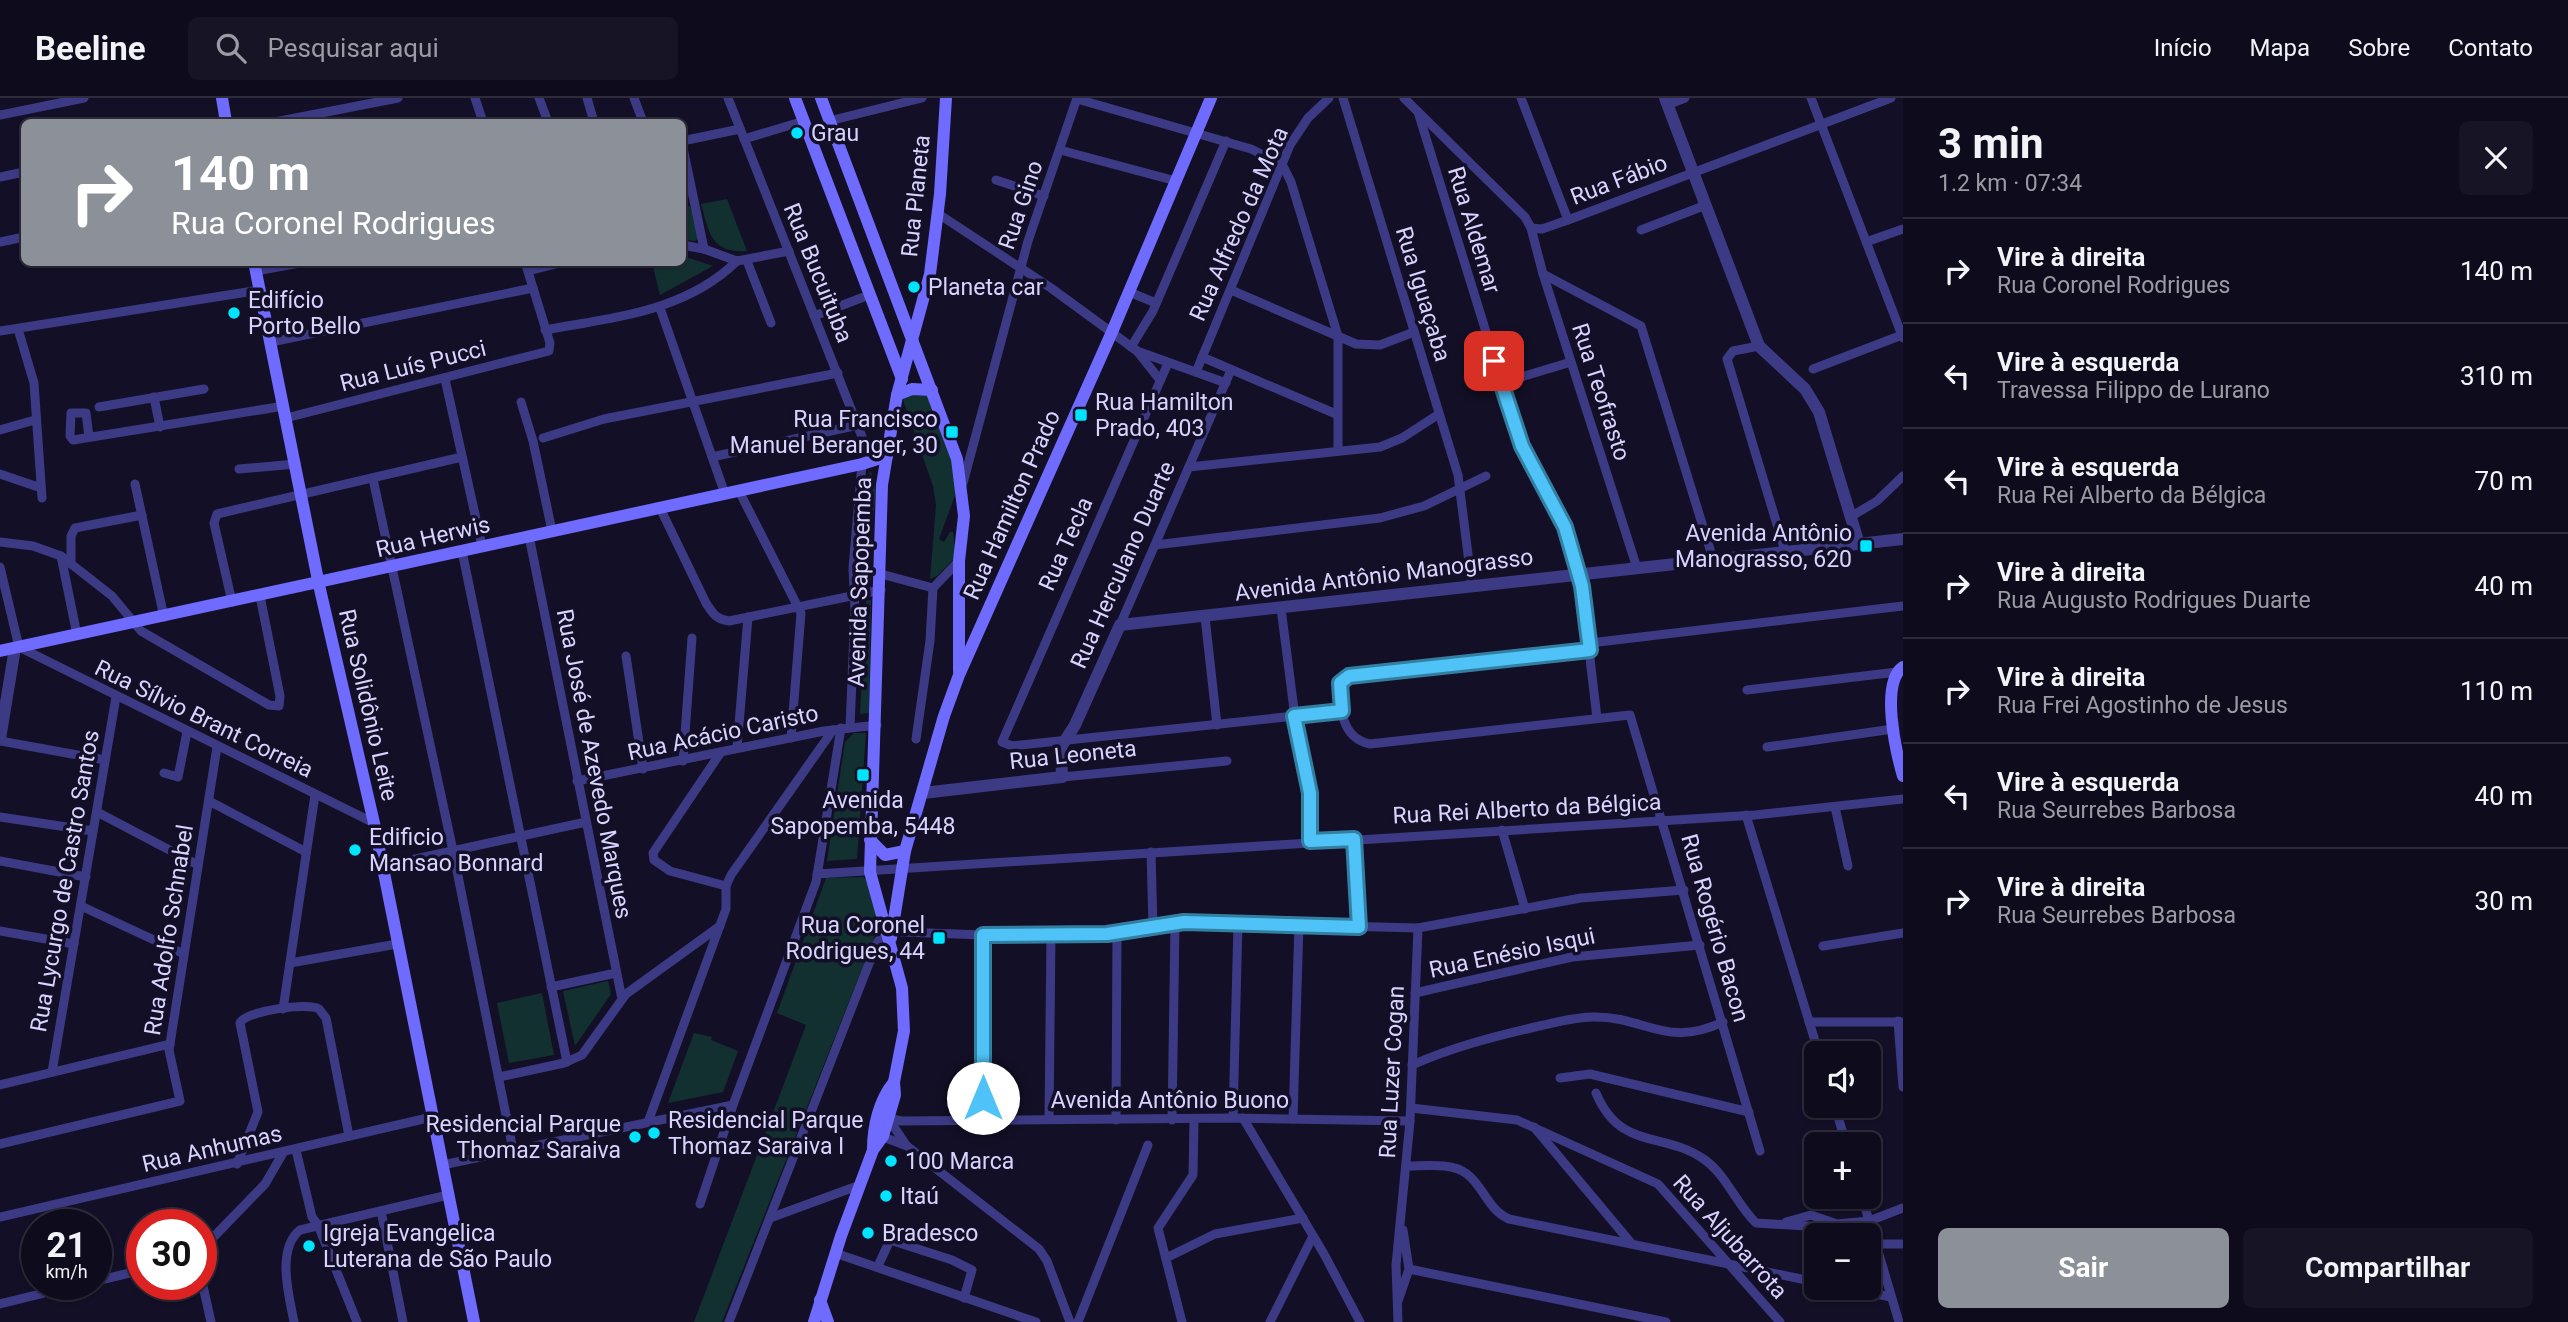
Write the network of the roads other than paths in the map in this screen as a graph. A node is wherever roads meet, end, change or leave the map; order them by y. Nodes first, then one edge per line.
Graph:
1 (84, 98) edge
2 (222, 98) edge
3 (398, 98) edge
4 (475, 98) edge
5 (539, 98) edge
6 (587, 98) edge
7 (634, 98) edge
8 (728, 98) edge
9 (795, 98) edge
10 (821, 98) edge
11 (922, 98) edge
12 (946, 98) edge
13 (1077, 98) edge
14 (1212, 98) edge
15 (1329, 98) edge
16 (1343, 98) edge
17 (1404, 98) edge
18 (1521, 98) edge
19 (1685, 98) edge
20 (1811, 98) edge
21 (1891, 98) edge
22 (1666, 101) edge
23 (1418, 112) junction
24 (0, 115) edge
25 (226, 119) edge
26 (290, 119) edge
27 (482, 119) edge
28 (547, 119) edge
29 (593, 119) edge
30 (642, 119) edge
31 (804, 121) junction
32 (829, 121) junction
33 (1820, 124) junction
34 (740, 128) junction
35 (1197, 132) junction
36 (744, 139) junction
37 (686, 141) edge
38 (1226, 141) junction
39 (1060, 150) junction
40 (686, 161) edge
41 (1282, 164) junction
42 (21, 173) edge
43 (1693, 173) junction
44 (0, 177) edge
45 (996, 180) dead end
46 (1176, 181) junction
47 (1044, 196) junction
48 (1706, 205) junction
49 (937, 214) junction
50 (1568, 220) junction
51 (1531, 228) junction
52 (1903, 229) edge
53 (1641, 230) dead end
54 (21, 238) edge
55 (0, 242) edge
56 (1866, 243) junction
57 (686, 246) edge
58 (704, 249) junction
59 (789, 251) junction
60 (742, 261) junction
61 (255, 267) edge
62 (527, 267) edge
63 (1020, 268) junction
64 (1543, 274) junction
65 (533, 288) junction
66 (260, 290) junction
67 (1231, 290) junction
68 (1129, 292) junction
69 (870, 295) junction
70 (1156, 303) junction
71 (660, 308) junction
72 (814, 316) junction
73 (771, 323) dead end
74 (911, 324) junction
75 (18, 329) junction
76 (545, 330) junction
77 (0, 331) edge
78 (1112, 332) junction
79 (1414, 332) junction
80 (1338, 336) junction
81 (1903, 336) edge
82 (912, 341) junction
83 (271, 342) junction
84 (1759, 346) junction
85 (1134, 349) junction
86 (1202, 358) junction
87 (1571, 362) junction
88 (1168, 363) junction
89 (1813, 369) dead end
90 (1231, 370) junction
91 (1196, 372) junction
92 (838, 373) junction
93 (445, 379) junction
94 (902, 379) junction
95 (1160, 380) junction
96 (1226, 383) junction
97 (1501, 383) junction
98 (204, 389) dead end
99 (932, 390) junction
100 (897, 395) junction
101 (154, 397) junction
102 (691, 401) junction
103 (521, 402) dead end
104 (99, 407) dead end
105 (285, 412) junction
106 (1336, 414) junction
107 (1439, 414) junction
108 (35, 420) junction
109 (858, 425) junction
110 (160, 427) junction
111 (0, 430) edge
112 (89, 437) dead end
113 (543, 438) dead end
114 (1338, 451) junction
115 (462, 457) junction
116 (712, 457) junction
117 (876, 462) junction
118 (296, 464) junction
119 (1189, 467) junction
120 (239, 469) dead end
121 (0, 474) edge
122 (1903, 476) edge
123 (1486, 477) dead end
124 (373, 479) junction
125 (135, 484) dead end
126 (961, 488) junction
127 (1461, 488) junction
128 (739, 491) junction
129 (725, 494) junction
130 (302, 496) junction
131 (660, 508) junction
132 (142, 514) junction
133 (1852, 516) junction
134 (552, 531) junction
135 (529, 536) junction
136 (1903, 538) edge
137 (0, 542) edge
138 (1858, 544) junction
139 (1155, 545) junction
140 (482, 546) junction
141 (462, 551) junction
142 (1785, 551) junction
143 (61, 556) junction
144 (1713, 559) junction
145 (959, 561) junction
146 (71, 564) junction
147 (0, 567) edge
148 (1637, 568) junction
149 (392, 569) junction
150 (881, 574) junction
151 (1580, 574) junction
152 (318, 584) junction
153 (1472, 586) junction
154 (933, 588) junction
155 (881, 590) junction
156 (854, 594) junction
157 (260, 596) junction
158 (232, 602) junction
159 (798, 605) junction
160 (1903, 606) edge
161 (1282, 608) junction
162 (164, 617) junction
163 (748, 617) junction
164 (1205, 617) junction
165 (135, 623) junction
166 (1120, 625) junction
167 (76, 635) junction
168 (692, 638) dead end
169 (1590, 646) junction
170 (17, 647) junction
171 (0, 651) edge
172 (626, 656) dead end
173 (1900, 670) edge
174 (959, 675) junction
175 (1747, 691) dead end
176 (116, 697) junction
177 (1342, 711) junction
178 (1294, 716) junction
179 (1597, 718) junction
180 (877, 725) junction
181 (1217, 725) junction
182 (841, 728) junction
183 (1893, 729) junction
184 (187, 732) junction
185 (792, 738) junction
186 (916, 739) dead end
187 (0, 740) edge
188 (1065, 741) junction
189 (217, 747) junction
190 (1767, 747) dead end
191 (737, 748) junction
192 (722, 752) junction
193 (105, 760) junction
194 (683, 761) junction
195 (1227, 761) dead end
196 (643, 769) junction
197 (164, 773) dead end
198 (1903, 776) edge
199 (1062, 777) junction
200 (578, 781) junction
201 (923, 793) junction
202 (315, 795) junction
203 (1903, 799) edge
204 (209, 801) junction
205 (1835, 807) junction
206 (97, 812) junction
207 (1746, 815) junction
208 (0, 817) edge
209 (1664, 820) junction
210 (586, 822) junction
211 (374, 823) junction
212 (1502, 830) junction
213 (93, 831) junction
214 (520, 837) junction
215 (870, 839) junction
216 (1354, 839) junction
217 (1310, 841) junction
218 (453, 851) junction
219 (905, 851) junction
220 (306, 852) junction
221 (1151, 852) junction
222 (0, 861) edge
223 (198, 865) junction
224 (383, 866) junction
225 (1848, 866) dead end
226 (901, 867) junction
227 (870, 872) junction
228 (817, 874) junction
229 (86, 877) junction
230 (726, 886) junction
231 (1684, 890) junction
232 (81, 906) junction
233 (1525, 909) junction
234 (1238, 923) junction
235 (1175, 924) junction
236 (1299, 924) junction
237 (720, 926) junction
238 (1359, 927) junction
239 (1153, 928) junction
240 (1418, 928) junction
241 (888, 930) junction
242 (0, 931) edge
243 (1117, 933) junction
244 (1903, 933) edge
245 (1051, 934) junction
246 (983, 935) junction
247 (74, 944) junction
248 (397, 944) junction
249 (1700, 946) junction
250 (1823, 946) dead end
251 (184, 954) junction
252 (290, 963) junction
253 (616, 973) junction
254 (551, 987) junction
255 (1415, 993) junction
256 (622, 999) junction
257 (283, 1009) junction
258 (1900, 1021) edge
259 (1723, 1022) junction
260 (1809, 1022) junction
261 (1815, 1041) edge
262 (170, 1044) junction
263 (568, 1062) junction
264 (1412, 1065) junction
265 (52, 1072) junction
266 (499, 1077) junction
267 (1560, 1077) dead end
268 (0, 1085) edge
269 (1903, 1087) edge
270 (1596, 1093) dead end
271 (733, 1105) junction
272 (1410, 1108) junction
273 (1749, 1112) junction
274 (432, 1117) junction
275 (883, 1117) junction
276 (1238, 1118) junction
277 (983, 1119) junction
278 (1049, 1119) junction
279 (1194, 1119) junction
280 (1293, 1119) junction
281 (1116, 1120) junction
282 (1172, 1120) junction
283 (1410, 1121) junction
284 (648, 1122) junction
285 (1533, 1125) junction
286 (878, 1135) junction
287 (349, 1136) junction
288 (0, 1144) edge
289 (1148, 1145) dead end
290 (907, 1146) junction
291 (296, 1150) junction
292 (513, 1150) junction
293 (1760, 1151) dead end
294 (283, 1153) junction
295 (237, 1164) junction
296 (442, 1165) junction
297 (1406, 1166) junction
298 (860, 1185) junction
299 (448, 1195) junction
300 (700, 1204) dead end
301 (1903, 1208) edge
302 (1866, 1209) edge
303 (381, 1211) junction
304 (0, 1217) edge
305 (770, 1218) junction
306 (1401, 1218) junction
307 (1303, 1219) junction
308 (1869, 1221) junction
309 (1782, 1224) junction
310 (318, 1225) junction
311 (1804, 1226) edge
312 (217, 1234) edge
313 (1313, 1236) junction
314 (1631, 1243) junction
315 (1881, 1244) edge
316 (1903, 1244) edge
317 (835, 1253) junction
318 (1166, 1258) junction
319 (1728, 1262) junction
320 (878, 1266) junction
321 (1409, 1269) junction
322 (1881, 1269) edge
323 (1804, 1279) edge
324 (1881, 1295) edge
325 (1891, 1297) junction
326 (964, 1298) junction
327 (21, 1299) edge
328 (206, 1300) edge
329 (820, 1300) junction
330 (1397, 1303) junction
331 (0, 1304) edge
332 (1183, 1321) edge
333 (211, 1322) edge
334 (294, 1322) edge
335 (357, 1322) edge
336 (403, 1322) edge
337 (474, 1322) edge
338 (729, 1322) edge
339 (818, 1322) edge
340 (828, 1322) edge
341 (1036, 1322) edge
342 (1070, 1322) edge
343 (1078, 1322) edge
344 (1270, 1322) edge
345 (1360, 1322) edge
346 (1398, 1322) edge
347 (1665, 1322) edge
348 (1780, 1322) edge
349 (1899, 1322) edge

1 - 24 street
2 - 25 main road
3 - 26 street
4 - 27 street
5 - 28 street
6 - 29 street
7 - 30 street
8 - 34 street, Rua Bucuituba
9 - 31 main road
10 - 32 main road
11 - 32 street
12 - 49 main road, Rua Planeta
13 - 35 street
13 - 39 street, Rua Gino
14 - 35 main road, Rua Hamilton Prado
15 - 41 street, Rua Alfredo da Mota
16 - 79 street, Rua Iguaçaba
17 - 23 street
18 - 50 street
19 - 22 street
20 - 33 street
21 - 33 street, Rua Fábio
22 - 43 street
23 - 51 street
23 - 97 street, Rua Aldemar
31 - 36 street
31 - 69 main road
32 - 74 main road
33 - 43 street, Rua Fábio
33 - 56 street
34 - 36 street, Rua Bucuituba
34 - 37 street
35 - 38 street
35 - 46 main road, Rua Hamilton Prado
36 - 59 street, Rua Bucuituba
38 - 41 street
38 - 70 street
39 - 46 street
39 - 47 street, Rua Gino
40 - 58 street
41 - 67 street, Rua Alfredo da Mota
41 - 80 street
42 - 44 street
43 - 48 street
43 - 50 street, Rua Fábio
45 - 47 street
46 - 68 main road, Rua Hamilton Prado
47 - 63 street, Rua Gino
48 - 53 street
48 - 84 street
49 - 63 street
49 - 74 main road, Rua Planeta
50 - 51 street, Rua Fábio
51 - 64 street, Rua Teofrasto
52 - 56 street
54 - 55 street
56 - 81 street
57 - 58 street
58 - 60 street
59 - 60 street
59 - 72 street, Rua Bucuituba
60 - 71 street
60 - 73 street
61 - 66 main road, Rua Solidônio Leite
62 - 65 street
63 - 78 street
63 - 126 street, Rua Gino
64 - 87 street, Rua Teofrasto
64 - 144 street
65 - 76 street
65 - 83 street
66 - 75 street
66 - 83 main road, Rua Solidônio Leite
67 - 80 street
67 - 86 street, Rua Alfredo da Mota
68 - 70 street
68 - 78 main road, Rua Hamilton Prado
69 - 72 street
69 - 94 main road
70 - 85 street
71 - 76 street
71 - 102 street
72 - 92 street, Rua Bucuituba
74 - 82 main road
75 - 77 street
75 - 108 street
76 - 93 street, Rua Luís Pucci
78 - 85 street
78 - 174 main road, Rua Hamilton Prado
79 - 80 street
79 - 107 street, Rua Iguaçaba
80 - 106 street
81 - 89 street
82 - 94 main road
82 - 99 main road
83 - 105 main road, Rua Solidônio Leite
84 - 133 street
84 - 142 street
85 - 88 street
85 - 95 street
86 - 90 street
86 - 91 street, Rua Alfredo da Mota
87 - 97 street
87 - 148 street, Rua Teofrasto
88 - 91 street
88 - 95 street, Rua Tecla
90 - 96 street, Rua Herculano Duarte
90 - 106 street
91 - 96 street
92 - 102 street
92 - 109 street, Rua Bucuituba
93 - 105 street, Rua Luís Pucci
93 - 115 street
94 - 100 main road, Avenida Sapopemba
95 - 188 street, Rua Tecla
96 - 119 street, Rua Herculano Duarte
97 - 151 street, Rua Aldemar
98 - 101 street
99 - 100 main road
99 - 126 main road
100 - 117 main road, Avenida Sapopemba
101 - 104 street
101 - 110 street
102 - 113 street
102 - 116 street
103 - 134 street
105 - 110 street, Rua Luís Pucci
105 - 118 main road, Rua Solidônio Leite
106 - 114 street
107 - 114 street
107 - 127 street, Rua Iguaçaba
108 - 111 street
108 - 121 street
109 - 116 street
109 - 117 street, Rua Bucuituba
110 - 112 street, Rua Luís Pucci
114 - 119 street
115 - 124 street
115 - 140 street
116 - 129 street
117 - 128 main road, Rua Herwis
117 - 150 main road, Avenida Sapopemba
117 - 156 street
118 - 120 street
118 - 130 main road, Rua Solidônio Leite
119 - 139 street, Rua Herculano Duarte
122 - 133 street
123 - 127 street
124 - 130 street
124 - 149 street
125 - 132 street
126 - 145 main road
127 - 139 street
127 - 153 street, Rua Iguaçaba
128 - 129 main road, Rua Herwis
128 - 159 street
129 - 131 main road, Rua Herwis
130 - 152 main road, Rua Solidônio Leite
130 - 158 street
131 - 134 main road, Rua Herwis
131 - 163 street
132 - 146 street
132 - 162 street
133 - 138 street
134 - 135 main road, Rua Herwis
135 - 140 main road, Rua Herwis
135 - 200 street, Rua José de Azevedo Marques
136 - 138 street, Avenida Antônio Manograsso
137 - 143 street
138 - 142 street, Avenida Antônio Manograsso
139 - 166 street, Rua Herculano Duarte
140 - 141 main road, Rua Herwis
141 - 149 main road, Rua Herwis
141 - 214 street
142 - 144 street, Avenida Antônio Manograsso
143 - 146 street
143 - 167 street
144 - 148 street, Avenida Antônio Manograsso
145 - 154 street
145 - 174 main road
146 - 165 street
147 - 170 street
148 - 151 street, Avenida Antônio Manograsso
149 - 152 main road, Rua Herwis
149 - 218 street
150 - 154 street
150 - 155 main road, Avenida Sapopemba
151 - 153 street, Avenida Antônio Manograsso
151 - 169 street, Rua Aldemar
152 - 157 main road, Rua Herwis
152 - 211 main road, Rua Solidônio Leite
153 - 161 street, Avenida Antônio Manograsso
154 - 186 street
155 - 156 street
155 - 180 main road, Avenida Sapopemba
156 - 159 street
156 - 182 street
157 - 158 main road, Rua Herwis
157 - 165 street
158 - 162 main road, Rua Herwis
159 - 163 street
159 - 185 street
160 - 169 street
161 - 164 street, Avenida Antônio Manograsso
161 - 178 street
162 - 165 main road, Rua Herwis
163 - 191 street
164 - 166 street, Avenida Antônio Manograsso
164 - 181 street
165 - 167 main road, Rua Herwis
166 - 188 street, Rua Herculano Duarte
167 - 170 main road, Rua Herwis
168 - 194 street
169 - 177 street
169 - 179 street, Rua Aldemar
170 - 171 main road, Rua Herwis
170 - 176 street, Rua Sílvio Brant Correia
170 - 187 street
172 - 196 street
173 - 175 street
173 - 183 main road
174 - 201 main road, Rua Hamilton Prado
176 - 184 street, Rua Sílvio Brant Correia
176 - 193 street, Rua Lycurgo de Castro Santos
177 - 178 street
177 - 179 street
178 - 181 street
178 - 217 street
179 - 209 street, Rua Rogério Bacon
180 - 182 street, Rua Acácio Caristo
180 - 215 main road, Avenida Sapopemba
181 - 188 street
182 - 185 street, Rua Acácio Caristo
182 - 228 street
182 - 230 street
183 - 190 street
183 - 198 main road
184 - 189 street, Rua Sílvio Brant Correia
184 - 197 street
185 - 191 street, Rua Acácio Caristo
187 - 193 street
188 - 199 street, Rua Herculano Duarte
189 - 202 street, Rua Sílvio Brant Correia
189 - 204 street, Rua Adolfo Schnabel
191 - 192 street, Rua Acácio Caristo
192 - 194 street, Rua Acácio Caristo
192 - 230 street
193 - 206 street, Rua Lycurgo de Castro Santos
194 - 196 street, Rua Acácio Caristo
195 - 199 street, Rua Leoneta
196 - 200 street, Rua Acácio Caristo
199 - 201 street, Rua Leoneta
200 - 210 street, Rua José de Azevedo Marques
201 - 219 main road, Rua Hamilton Prado
202 - 211 street, Rua Sílvio Brant Correia
202 - 220 street
203 - 205 street, Rua Rei Alberto da Bélgica
204 - 220 street
204 - 223 street, Rua Adolfo Schnabel
205 - 207 street, Rua Rei Alberto da Bélgica
205 - 225 street
206 - 213 street, Rua Lycurgo de Castro Santos
206 - 223 street
207 - 209 street, Rua Rei Alberto da Bélgica
207 - 260 street
208 - 213 street
209 - 212 street, Rua Rei Alberto da Bélgica
209 - 231 street, Rua Rogério Bacon
210 - 214 street
210 - 253 street, Rua José de Azevedo Marques
211 - 224 main road, Rua Solidônio Leite
212 - 216 street, Rua Rei Alberto da Bélgica
212 - 233 street
213 - 229 street, Rua Lycurgo de Castro Santos
214 - 218 street
214 - 254 street
215 - 219 main road
215 - 227 main road, Avenida Sapopemba
216 - 217 street, Rua Rei Alberto da Bélgica
216 - 238 street
217 - 221 street, Rua Rei Alberto da Bélgica
218 - 224 street
218 - 266 street
219 - 226 main road, Rua Hamilton Prado
220 - 252 street
221 - 226 street, Rua Rei Alberto da Bélgica
221 - 239 street
222 - 229 street
223 - 251 street, Rua Adolfo Schnabel
224 - 248 main road, Rua Solidônio Leite
226 - 227 street, Rua Rei Alberto da Bélgica
226 - 241 main road, Rua Hamilton Prado
227 - 228 street, Rua Rei Alberto da Bélgica
227 - 241 main road, Avenida Sapopemba
228 - 271 street
229 - 232 street, Rua Lycurgo de Castro Santos
230 - 237 street
231 - 233 street
231 - 249 street, Rua Rogério Bacon
232 - 247 street, Rua Lycurgo de Castro Santos
232 - 251 street
233 - 240 street
234 - 235 street
234 - 236 street
234 - 276 street
235 - 239 street
235 - 282 street
236 - 238 street
236 - 280 street
237 - 256 street
237 - 284 street
238 - 240 street
239 - 243 street
240 - 255 street, Rua Luzer Cogan
241 - 246 street
241 - 275 main road, Avenida Sapopemba
241 - 305 street
242 - 247 street
243 - 245 street
243 - 281 street
244 - 250 street
245 - 246 street
245 - 278 street
246 - 277 street
247 - 265 street, Rua Lycurgo de Castro Santos
248 - 252 street
248 - 274 main road, Rua Solidônio Leite
249 - 255 street, Rua Enésio Isqui
249 - 259 street, Rua Rogério Bacon
251 - 262 street, Rua Adolfo Schnabel
252 - 257 street
253 - 254 street
253 - 256 street, Rua José de Azevedo Marques
254 - 263 street
255 - 264 street, Rua Luzer Cogan
256 - 263 street
257 - 287 street
257 - 295 street
258 - 260 street
258 - 269 street
259 - 264 street
259 - 273 street, Rua Rogério Bacon
260 - 261 street
262 - 265 street
262 - 288 street, Rua Adolfo Schnabel
263 - 266 street
264 - 272 street, Rua Luzer Cogan
265 - 268 street
266 - 292 street
267 - 273 street
270 - 309 street
271 - 284 street
271 - 300 street
272 - 283 street, Rua Luzer Cogan
272 - 285 street, Rua Aljubarrota
273 - 293 street, Rua Rogério Bacon
274 - 287 street, Rua Anhumas
274 - 296 main road, Rua Solidônio Leite
275 - 277 street, Avenida Antônio Buono
275 - 286 main road, Avenida Sapopemba
275 - 290 street
276 - 279 street, Avenida Antônio Buono
276 - 280 street, Avenida Antônio Buono
276 - 307 street
277 - 278 street, Avenida Antônio Buono
278 - 281 street, Avenida Antônio Buono
279 - 282 street, Avenida Antônio Buono
279 - 318 street
280 - 283 street, Avenida Antônio Buono
281 - 282 street, Avenida Antônio Buono
283 - 297 street, Rua Luzer Cogan
284 - 292 street
285 - 314 street
285 - 319 street, Rua Aljubarrota
286 - 290 street
286 - 298 main road, Avenida Sapopemba
287 - 291 street, Rua Anhumas
289 - 343 street
290 - 342 street
291 - 294 street, Rua Anhumas
291 - 310 street
292 - 296 street
294 - 295 street, Rua Anhumas
294 - 312 street
295 - 304 street, Rua Anhumas
296 - 299 main road, Rua Solidônio Leite
297 - 306 street, Rua Luzer Cogan
297 - 314 street
298 - 305 street
298 - 317 main road, Avenida Sapopemba
299 - 303 street
299 - 337 main road, Rua Solidônio Leite
301 - 308 street
302 - 308 street
303 - 310 street
303 - 336 street
305 - 338 street
306 - 321 street, Rua Luzer Cogan
306 - 330 street, Rua Luzer Cogan
307 - 313 street
307 - 318 street
308 - 309 street
309 - 311 street
310 - 334 street
310 - 335 street
313 - 344 street
313 - 345 street
314 - 319 street
315 - 316 street
317 - 320 street
317 - 329 main road, Avenida Sapopemba
318 - 332 street
319 - 323 street
319 - 348 street, Rua Aljubarrota
320 - 326 street
320 - 326 street
321 - 330 street, Rua Luzer Cogan
321 - 347 street
322 - 325 street
324 - 325 street
325 - 349 street
326 - 341 street
327 - 331 street
328 - 333 street
329 - 339 main road, Avenida Sapopemba
329 - 340 main road
330 - 346 street, Rua Luzer Cogan

